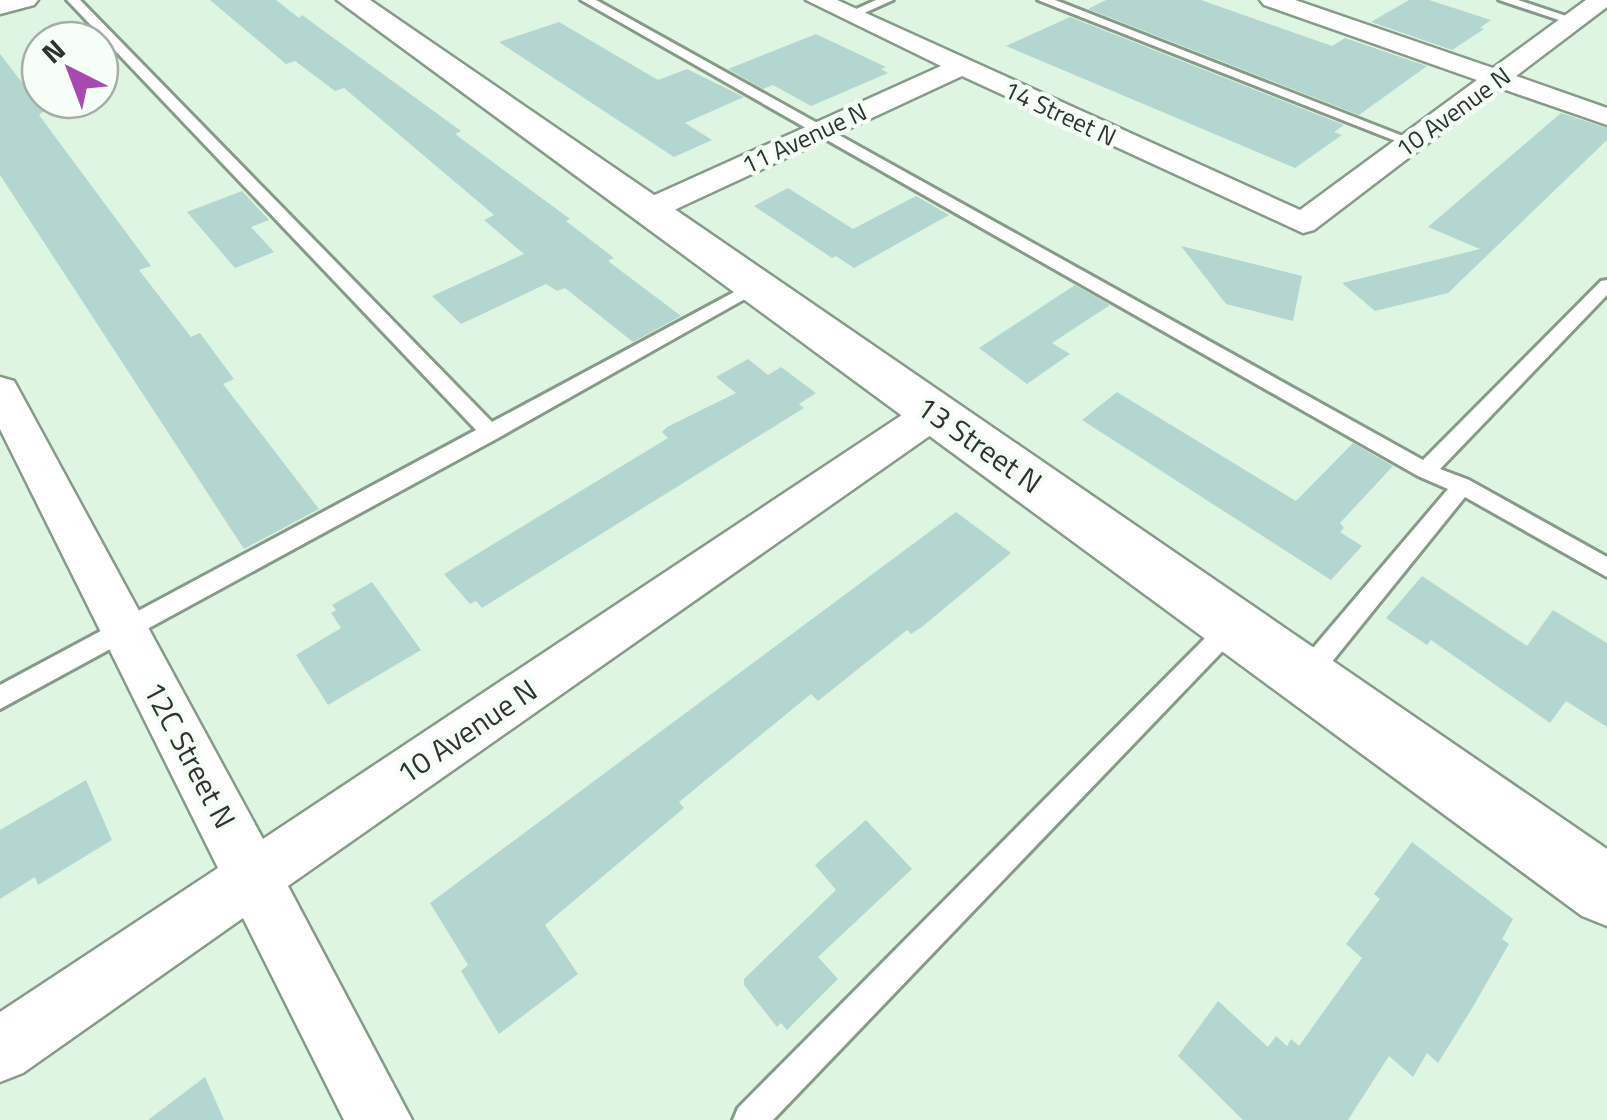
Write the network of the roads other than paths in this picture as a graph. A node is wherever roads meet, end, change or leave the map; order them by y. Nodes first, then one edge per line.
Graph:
1 (26, 0) edge
2 (73, 0) edge
3 (351, 0) edge
4 (588, 0) edge
5 (818, 0) edge
6 (887, 0) edge
7 (1044, 0) edge
8 (1272, 0) edge
9 (1505, 0) edge
10 (1601, 0) edge
11 (0, 6) edge
12 (849, 15) junction
13 (1576, 21) junction
14 (960, 67) junction
15 (1498, 80) junction
16 (1607, 117) edge
17 (820, 130) junction
18 (1411, 142) junction
19 (648, 210) junction
20 (1303, 222) joint
21 (1607, 285) edge
22 (758, 287) junction
23 (0, 390) edge
24 (934, 413) junction
25 (491, 433) junction
26 (1425, 471) junction
27 (1462, 486) junction
28 (1607, 568) edge
29 (1232, 625) junction
30 (125, 632) junction
31 (1304, 676) junction
32 (0, 698) edge
33 (254, 878) junction
34 (1607, 891) edge
35 (0, 1050) edge
36 (379, 1120) edge
37 (750, 1120) edge

1 - 11 street
2 - 25 lane
3 - 19 street, 13 Street N
4 - 17 lane
5 - 12 street, 14 Street N
6 - 12 lane
7 - 18 lane
8 - 15 street
9 - 13 lane
10 - 13 street, 10 Avenue N
12 - 14 street, 14 Street N
13 - 15 street, 10 Avenue N
14 - 17 street, 11 Avenue N
14 - 20 street, 14 Street N
15 - 16 street
15 - 18 street, 10 Avenue N
17 - 19 street, 11 Avenue N
17 - 26 lane
18 - 20 street, 10 Avenue N
19 - 22 street, 13 Street N
21 - 26 lane
22 - 24 street, 13 Street N
22 - 25 lane
23 - 30 street, 12C Street N
24 - 29 street, 13 Street N
24 - 33 street, 10 Avenue N
25 - 30 lane
26 - 27 lane
27 - 28 lane
27 - 31 lane
29 - 31 street, 13 Street N
29 - 37 lane
30 - 32 lane
30 - 33 street, 12C Street N
31 - 34 street, 13 Street N
33 - 35 street, 10 Avenue N
33 - 36 street, 12C Street N

